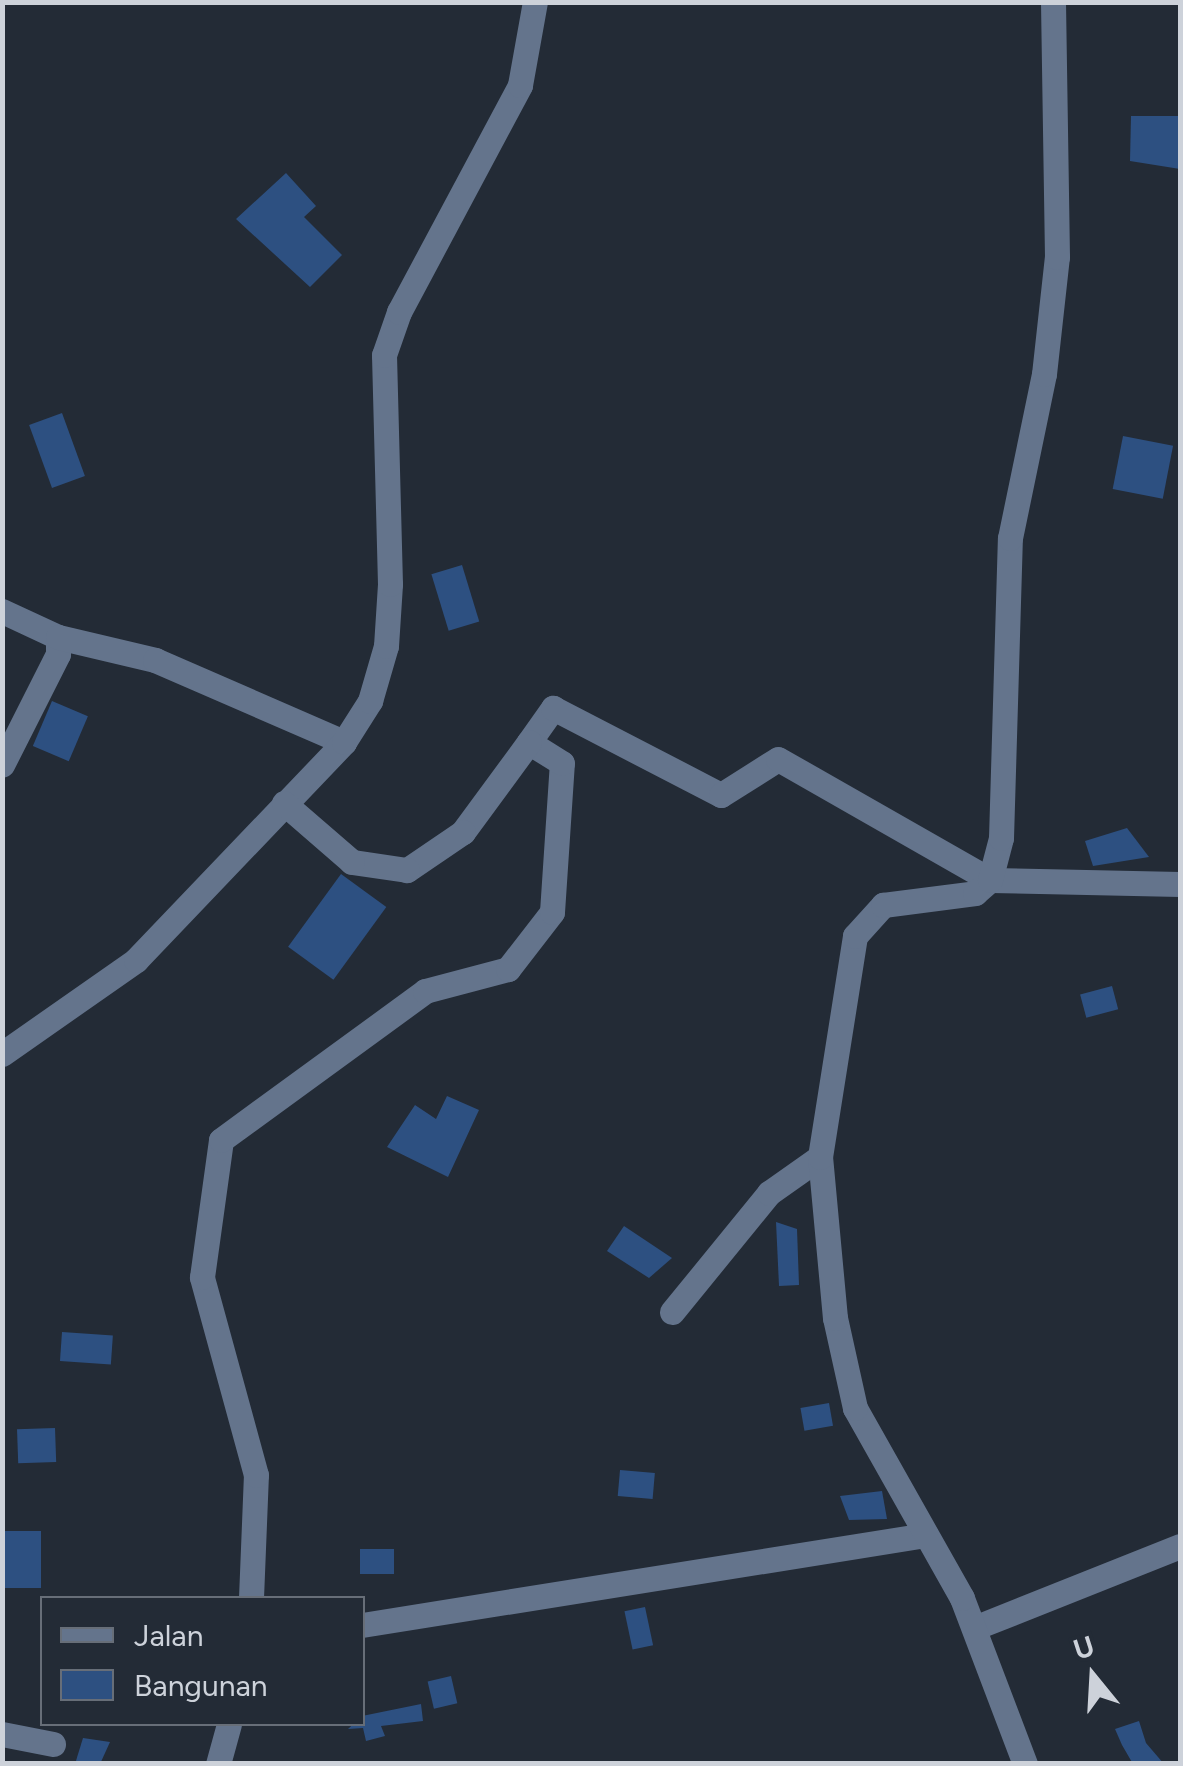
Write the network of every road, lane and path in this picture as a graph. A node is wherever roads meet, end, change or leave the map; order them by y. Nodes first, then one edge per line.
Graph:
1 (535, 2) edge
2 (1053, 2) edge
3 (2, 611) edge
4 (58, 637) junction
5 (344, 742) junction
6 (529, 742) junction
7 (2, 765) edge
8 (284, 803) junction
9 (990, 880) junction
10 (1180, 884) edge
11 (2, 1054) edge
12 (820, 1157) junction
13 (672, 1312) dead end
14 (926, 1535) junction
15 (1180, 1546) edge
16 (252, 1596) edge
17 (365, 1625) edge
18 (974, 1628) junction
19 (228, 1726) edge
20 (2, 1734) edge
21 (54, 1744) dead end
22 (218, 1764) edge
23 (1026, 1764) edge

1 - 5 street
2 - 9 street
3 - 4 street
4 - 5 street
4 - 7 street
5 - 8 street
6 - 8 street
6 - 9 street
6 - 16 street
8 - 11 street
9 - 10 street
9 - 12 street
12 - 13 street
12 - 14 street
14 - 17 street
14 - 18 street
15 - 18 street
18 - 23 street
19 - 22 street
20 - 21 street

